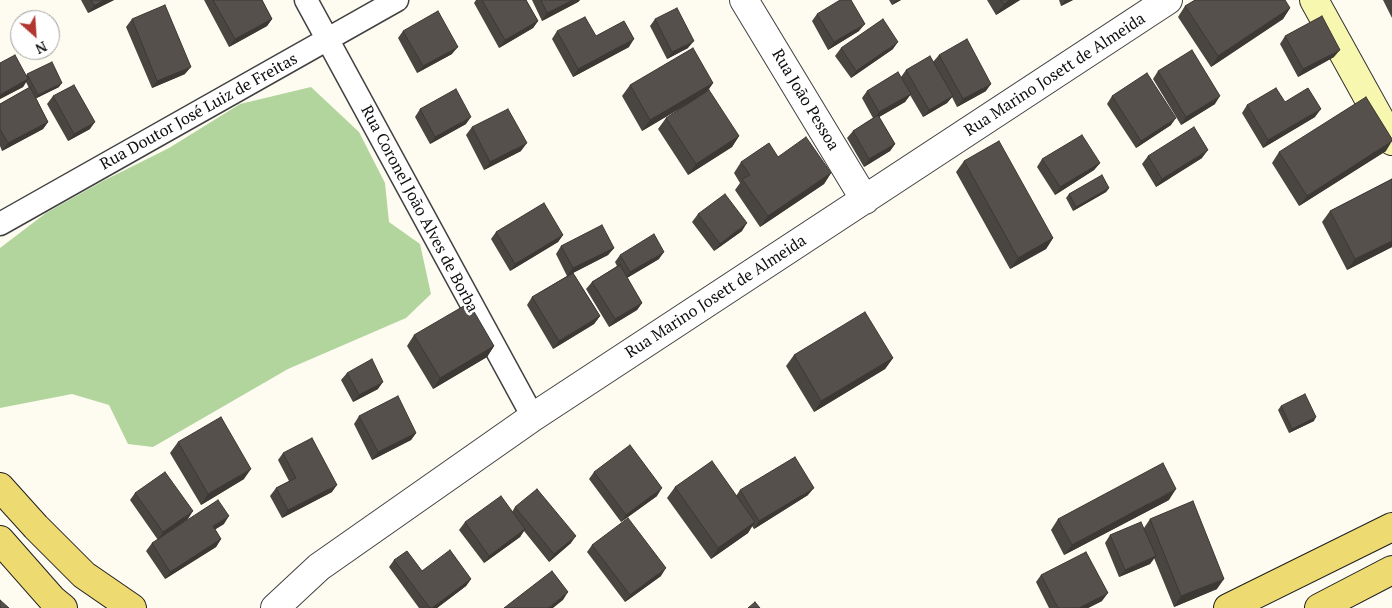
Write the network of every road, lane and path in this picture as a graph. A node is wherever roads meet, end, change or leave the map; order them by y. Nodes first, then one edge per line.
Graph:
1 (306, 0) edge
2 (398, 0) edge
3 (744, 0) edge
4 (1168, 0) edge
5 (1314, 0) edge
6 (328, 40) junction
7 (1392, 141) edge
8 (865, 200) junction
9 (0, 224) edge
10 (533, 417) junction
11 (0, 487) edge
12 (1392, 527) edge
13 (0, 540) edge
14 (1392, 570) edge
15 (63, 608) edge
16 (132, 608) edge
17 (274, 608) edge
18 (1228, 608) edge
19 (1319, 608) edge

1 - 6 street, Rua Coronel João Alves de Borba
2 - 6 street, Rua Doutor José Luiz de Freitas
3 - 8 street, Rua João Pessoa
4 - 8 street, Rua Marino Josett de Almeida
5 - 7 main road
6 - 9 street, Rua Doutor José Luiz de Freitas
6 - 10 street, Rua Coronel João Alves de Borba
8 - 10 street, Rua Marino Josett de Almeida
10 - 17 street, Rua Marino Josett de Almeida
11 - 16 main road
12 - 18 main road
13 - 15 main road
14 - 19 main road

